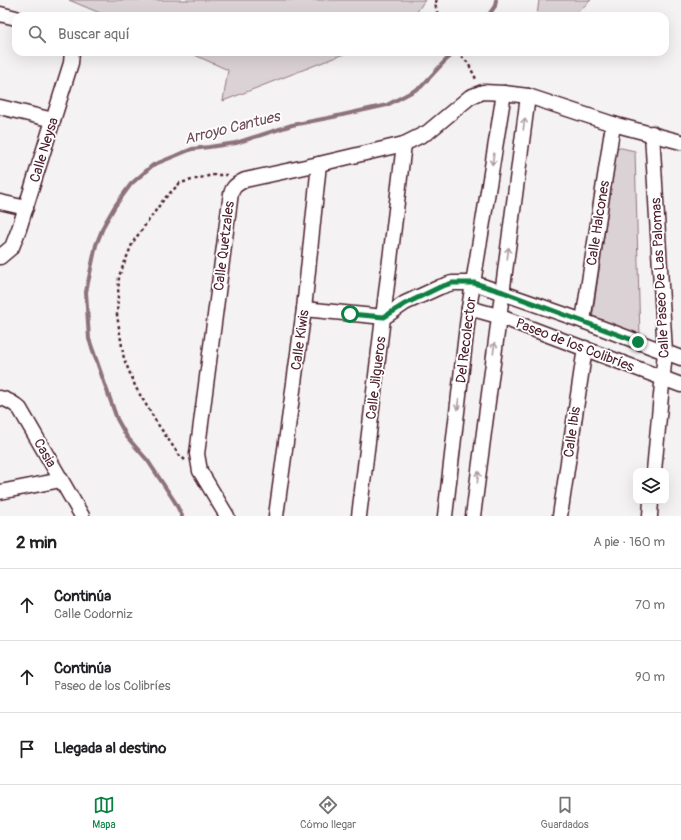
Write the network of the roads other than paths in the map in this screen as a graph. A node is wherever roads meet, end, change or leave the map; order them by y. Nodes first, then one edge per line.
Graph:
1 (0, 14) edge
2 (12, 17) edge
3 (72, 56) edge
4 (504, 93) junction
5 (528, 96) junction
6 (0, 107) edge
7 (53, 120) junction
8 (614, 124) junction
9 (652, 134) junction
10 (681, 142) edge
11 (404, 144) junction
12 (319, 164) junction
13 (0, 202) edge
14 (26, 208) junction
15 (0, 256) edge
16 (474, 283) junction
17 (503, 292) junction
18 (469, 308) junction
19 (304, 309) junction
20 (498, 316) junction
21 (384, 317) junction
22 (583, 321) junction
23 (584, 348) junction
24 (665, 352) junction
25 (681, 358) edge
26 (663, 379) junction
27 (681, 385) edge
28 (0, 398) edge
29 (654, 468) edge
30 (61, 480) junction
31 (0, 492) edge
32 (651, 504) edge
33 (82, 516) edge
34 (227, 516) edge
35 (276, 516) edge
36 (359, 516) edge
37 (444, 516) edge
38 (473, 516) edge
39 (560, 516) edge
40 (650, 516) edge

1 - 2 street
3 - 7 street, Calle Neysa
4 - 5 street, Calle Quetzales
4 - 11 street, Calle Quetzales
4 -> 16 street, Del Recolector
5 - 8 street, Calle Quetzales
17 -> 5 street, Del Recolector
6 - 7 street
7 - 14 street, Calle Neysa
8 - 9 street, Calle Quetzales
8 - 22 street, Calle Halcones
9 - 10 street, Calle Quetzales
9 - 24 street, Calle Paseo De Las Palomas
11 - 12 street, Calle Quetzales
11 - 21 street, Calle Jilgueros
12 - 19 street, Calle Kiwis
12 - 34 street, Calle Quetzales
13 - 14 street
14 - 15 street, Calle Neysa
16 - 17 street, Paseo de los Colibríes
16 - 18 street, Del Recolector
16 - 21 street, Paseo de los Colibríes
17 - 20 street, Del Recolector
17 - 22 street, Paseo de los Colibríes
18 - 20 street, Paseo de los Colibríes
18 -> 37 street, Del Recolector
19 - 21 street
19 - 35 street, Calle Kiwis
20 - 23 street, Paseo de los Colibríes
38 -> 20 street, Del Recolector
21 - 36 street, Calle Jilgueros
22 - 24 street, Paseo de los Colibríes
23 - 26 street, Paseo de los Colibríes
23 - 39 street, Calle Ibis
24 - 25 street, Paseo de los Colibríes
24 - 26 street, Calle Paseo De Las Palomas
26 - 27 street, Paseo de los Colibríes
26 - 29 street, Calle Paseo De Las Palomas
28 - 30 street, Casia
30 - 31 street
30 - 33 street, Casia
32 - 40 street

